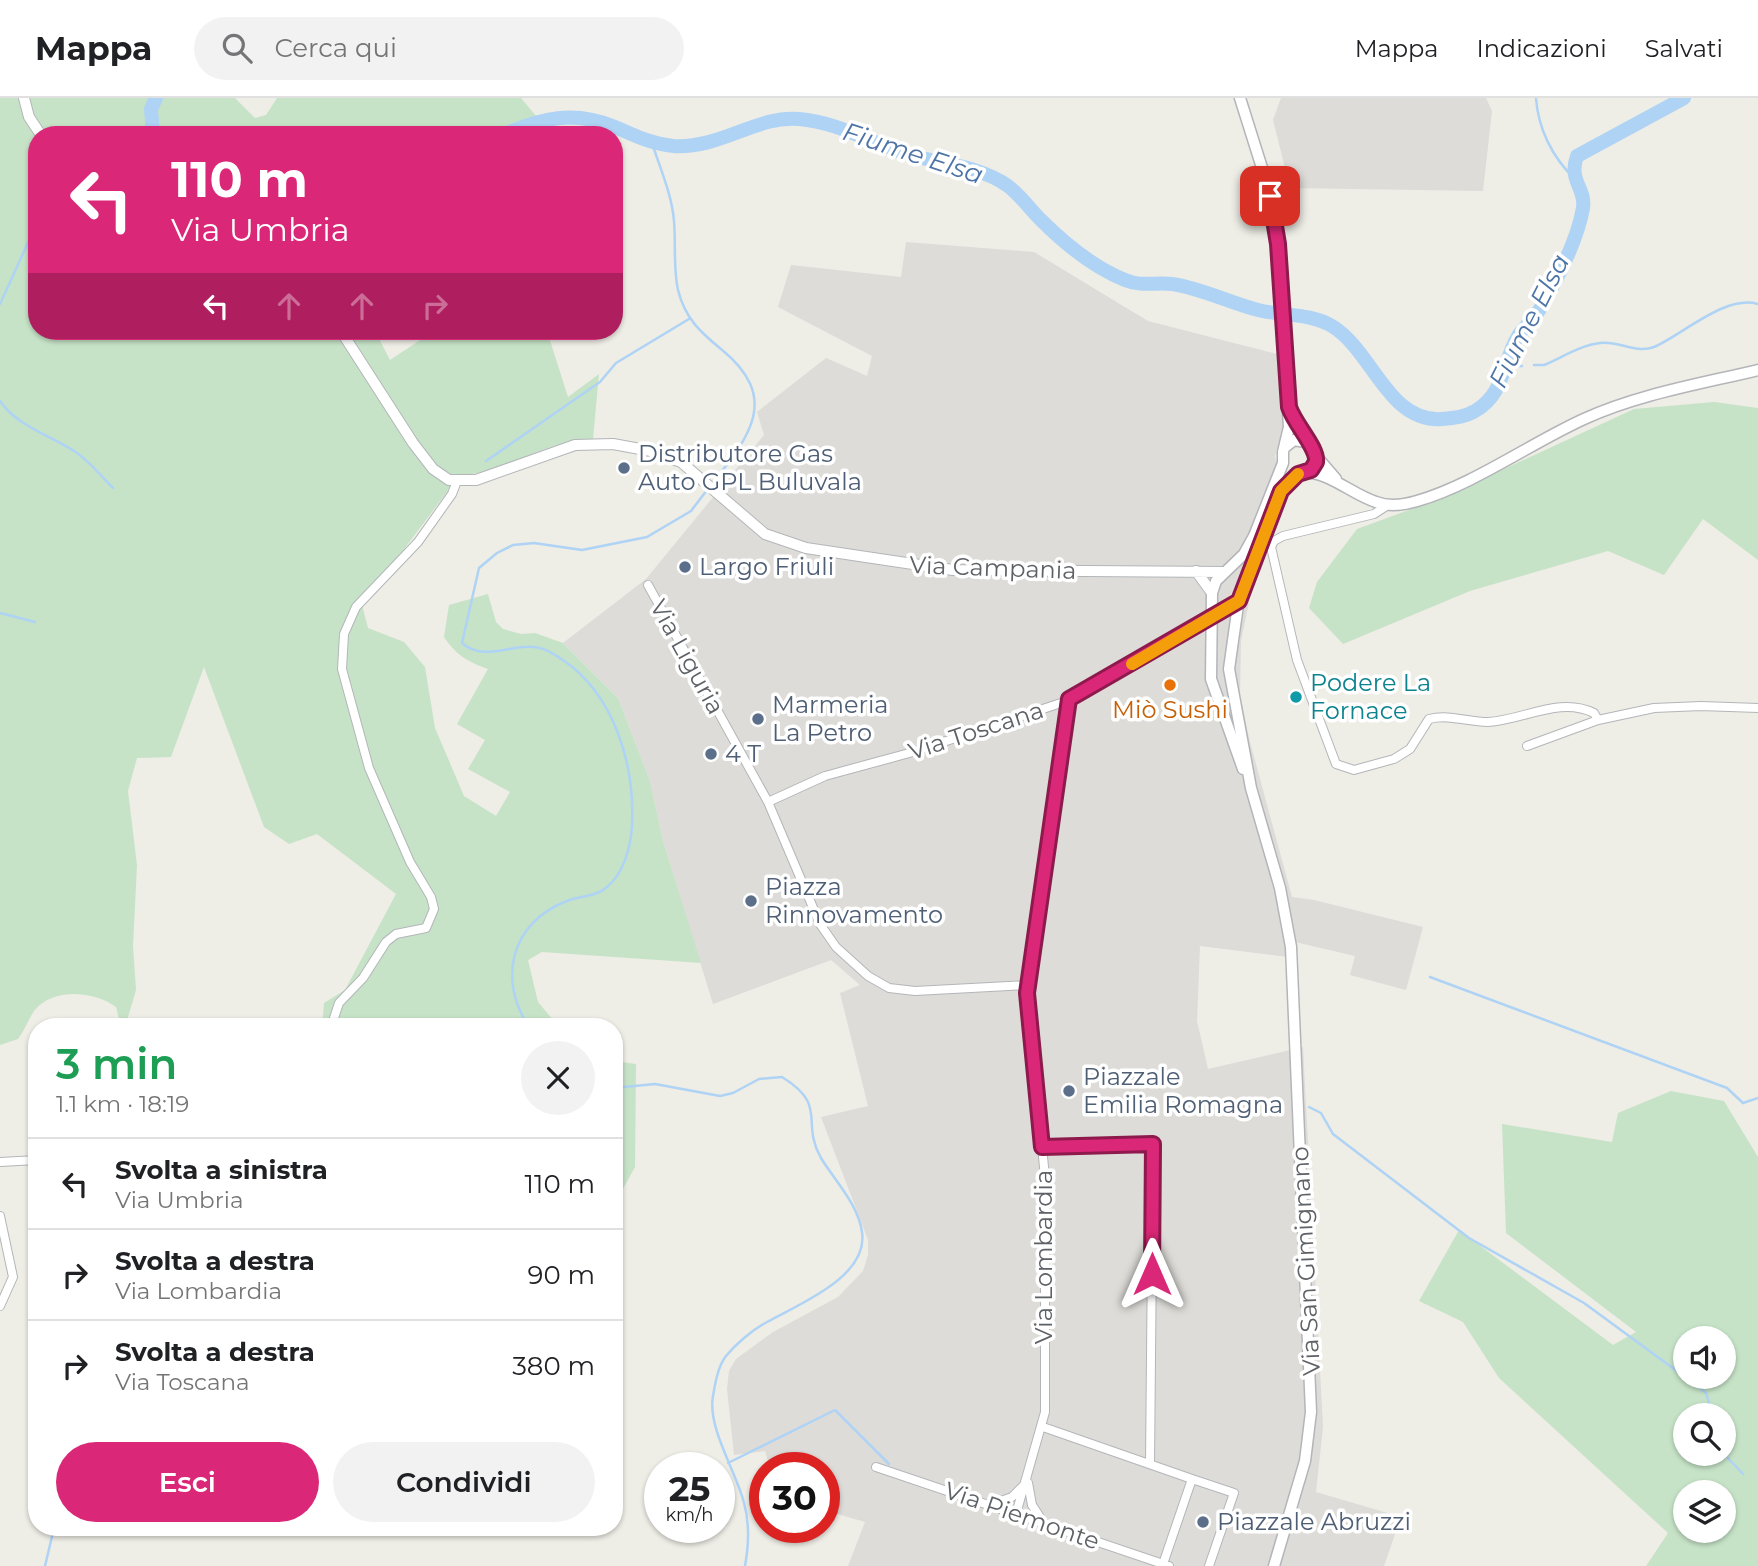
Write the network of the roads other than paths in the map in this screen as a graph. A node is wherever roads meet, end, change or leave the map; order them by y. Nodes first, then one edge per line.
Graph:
1 (1240, 98) edge
2 (22, 100) edge
3 (36, 126) edge
4 (347, 340) edge
5 (1758, 370) edge
6 (1289, 407) junction
7 (1306, 440) junction
8 (1285, 447) junction
9 (1317, 457) junction
10 (1283, 463) junction
11 (1302, 474) junction
12 (457, 481) junction
13 (1338, 481) junction
14 (1388, 505) junction
15 (1196, 571) junction
16 (1224, 572) junction
17 (648, 585) dead end
18 (1244, 589) junction
19 (1212, 593) junction
20 (1239, 601) junction
21 (1211, 616) junction
22 (1069, 699) junction
23 (1758, 708) edge
24 (1598, 720) junction
25 (1527, 746) dead end
26 (1251, 788) junction
27 (768, 802) junction
28 (1028, 985) junction
29 (334, 1018) edge
30 (1042, 1147) junction
31 (28, 1160) edge
32 (0, 1162) edge
33 (0, 1216) edge
34 (0, 1306) edge
35 (1043, 1427) junction
36 (1150, 1464) junction
37 (876, 1467) dead end
38 (1192, 1479) junction
39 (1027, 1480) junction
40 (990, 1505) junction
41 (1016, 1514) junction
42 (1045, 1524) junction
43 (1166, 1565) edge
44 (1209, 1566) edge
45 (1274, 1566) edge

1 - 6 main road
2 - 3 street
4 - 12 street
5 - 14 main road
6 - 7 main road
6 - 8 main road, Via San Gimignano
7 - 8 main road
7 - 9 main road
8 - 10 main road, Via San Gimignano
9 - 11 main road, Via San Gimignano
9 - 13 main road
10 - 11 main road
10 - 16 main road, Via San Gimignano
11 - 13 main road
11 - 18 main road, Via San Gimignano
12 - 15 street, Via Campania
12 - 29 street
13 - 14 main road
14 - 24 street
15 - 16 street, Via Campania
15 - 19 street
16 - 18 main road
16 - 19 main road, Via San Gimignano
17 - 27 street, Via Liguria
18 - 20 main road, Via San Gimignano
19 - 21 main road, Via San Gimignano
20 - 21 main road
20 - 26 main road, Via San Gimignano
21 - 22 street, Via Toscana
21 - 26 main road, Via San Gimignano
22 - 27 street, Via Toscana
22 - 28 street, Via Lombardia
23 - 24 street
24 - 25 street
26 - 45 main road, Via San Gimignano
27 - 28 street
28 - 30 street, Via Lombardia
30 - 35 street, Via Lombardia
30 - 36 street
31 - 32 street
33 - 34 street
35 - 36 street
35 - 39 street, Via Lombardia
36 - 38 street
37 - 40 street, Via Piemonte
38 - 43 street
38 - 44 street
39 - 40 street
39 - 41 street, Via Lombardia
39 - 42 street
40 - 41 street, Via Piemonte
41 - 42 street, Via Piemonte
42 - 43 street, Via Piemonte

